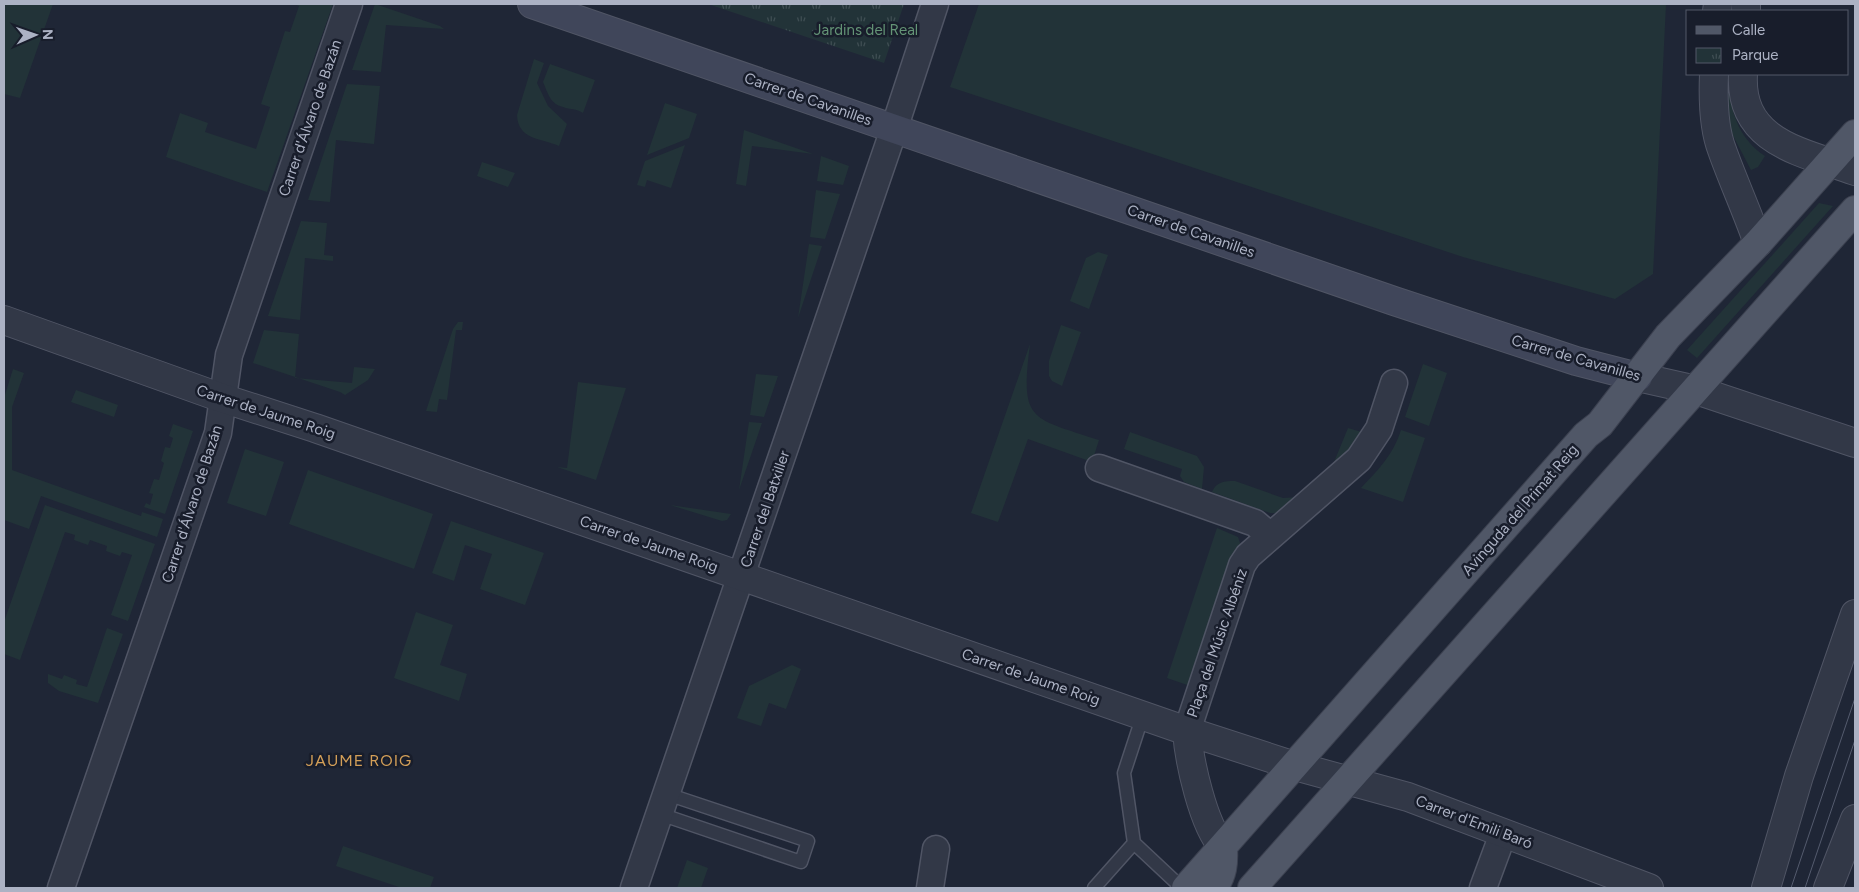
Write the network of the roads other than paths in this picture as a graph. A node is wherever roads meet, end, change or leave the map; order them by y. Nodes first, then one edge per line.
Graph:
1 (349, 4) edge
2 (532, 4) edge
3 (935, 4) edge
4 (1714, 75) edge
5 (1743, 75) edge
6 (894, 129) junction
7 (1855, 134) edge
8 (1843, 167) edge
9 (1855, 210) edge
10 (1758, 243) junction
11 (4, 320) edge
12 (1638, 376) junction
13 (1394, 383) dead end
14 (1696, 390) junction
15 (222, 398) junction
16 (1855, 443) edge
17 (1099, 468) dead end
18 (1270, 536) junction
19 (741, 577) junction
20 (1855, 614) edge
21 (1143, 716) junction
22 (1187, 731) junction
23 (1295, 766) junction
24 (1348, 781) junction
25 (663, 804) junction
26 (1855, 819) edge
27 (1503, 834) junction
28 (1134, 843) junction
29 (1223, 847) junction
30 (936, 849) dead end
31 (61, 888) edge
32 (634, 888) edge
33 (930, 888) edge
34 (1094, 888) edge
35 (1184, 888) edge
36 (1213, 888) edge
37 (1252, 888) edge
38 (1483, 888) edge
39 (1649, 888) edge
40 (1766, 888) edge
41 (1828, 888) edge

1 - 15 street, Carrer d'Álvaro de Bazán
2 - 6 main road, Carrer de Cavanilles
3 - 6 street, Carrer del Batxiller
4 - 10 street
5 - 8 street
6 - 12 main road, Carrer de Cavanilles
6 - 19 street, Carrer del Batxiller
7 - 8 main road, Avinguda del Primat Reig
8 - 10 main road, Avinguda del Primat Reig
9 - 14 main road
10 - 12 main road, Avinguda del Primat Reig
11 - 15 street, Carrer de Jaume Roig
12 - 14 street, Carrer de Cavanilles
12 - 23 main road, Avinguda del Primat Reig
13 - 18 street, Plaça del Músic Albéniz
14 - 16 street, Carrer de Cavanilles
14 - 24 main road
15 - 19 street, Carrer de Jaume Roig
15 - 31 street, Carrer d'Álvaro de Bazán
17 - 18 street
18 - 22 street, Plaça del Músic Albéniz
19 - 21 street, Carrer de Jaume Roig
19 - 25 street, Carrer del Batxiller
20 - 40 street
21 - 22 street, Carrer de Jaume Roig
21 - 28 lane
22 - 23 street, Carrer de Jaume Roig
22 - 29 street
23 - 24 street, Carrer d'Emili Baró
23 - 29 main road, Avinguda del Primat Reig
24 - 27 street, Carrer d'Emili Baró
24 - 37 main road
25 - 25 lane
25 - 32 street, Carrer del Batxiller
26 - 41 street
27 - 38 street
27 - 39 street, Carrer d'Emili Baró
28 - 34 lane
28 - 35 lane
29 - 35 main road, Avinguda del Primat Reig
29 - 36 main road
30 - 33 street

